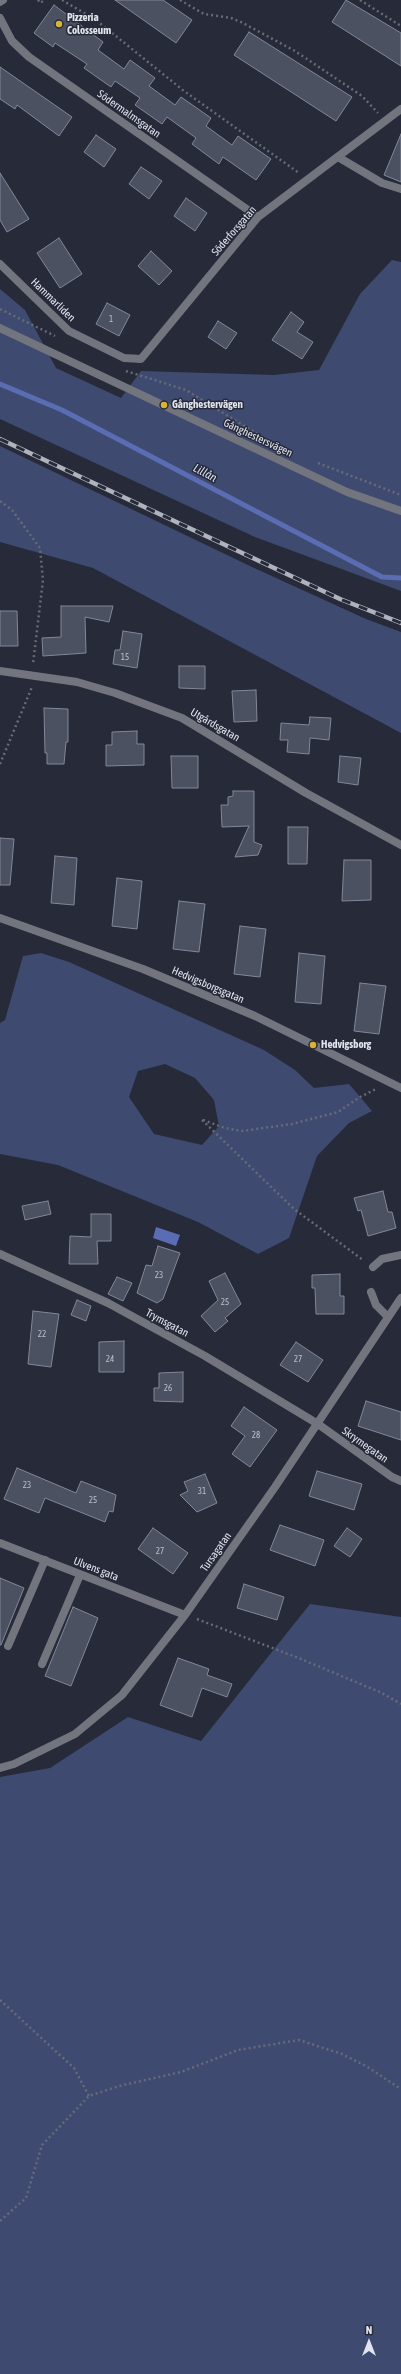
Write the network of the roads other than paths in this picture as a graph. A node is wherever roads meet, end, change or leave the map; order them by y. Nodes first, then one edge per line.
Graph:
1 (3, 0) edge
2 (0, 2) edge
3 (0, 18) edge
4 (401, 109) edge
5 (338, 157) junction
6 (401, 189) edge
7 (258, 218) junction
8 (0, 264) edge
9 (0, 328) edge
10 (141, 359) joint
11 (401, 511) edge
12 (0, 671) edge
13 (401, 845) edge
14 (0, 918) edge
15 (401, 1088) edge
16 (0, 1254) edge
17 (401, 1256) edge
18 (373, 1267) road end
19 (371, 1292) dead end
20 (401, 1298) edge
21 (388, 1317) junction
22 (318, 1424) junction
23 (401, 1481) edge
24 (0, 1543) edge
25 (45, 1560) junction
26 (80, 1575) junction
27 (185, 1615) junction
28 (8, 1646) dead end
29 (42, 1664) dead end
30 (0, 1768) edge

1 - 2 street
3 - 7 street, Södermalmsgatan
4 - 5 street, Söderforsgatan
5 - 6 street
5 - 7 street, Söderforsgatan
7 - 10 street, Söderforsgatan
8 - 10 street, Hammarliden
9 - 11 street, Gånghestersvägen
12 - 13 street, Utgårdsgatan
14 - 15 street, Hedvigsborgsgatan
16 - 22 street, Trymsgatan
17 - 18 street
19 - 21 street
20 - 21 street, Tursagatan
21 - 22 street, Tursagatan
22 - 23 street, Skrymegatan
22 - 27 street, Tursagatan
24 - 25 street, Ulvens gata
25 - 26 street, Ulvens gata
25 - 28 street
26 - 27 street, Ulvens gata
26 - 29 street
27 - 30 street, Tursagatan

